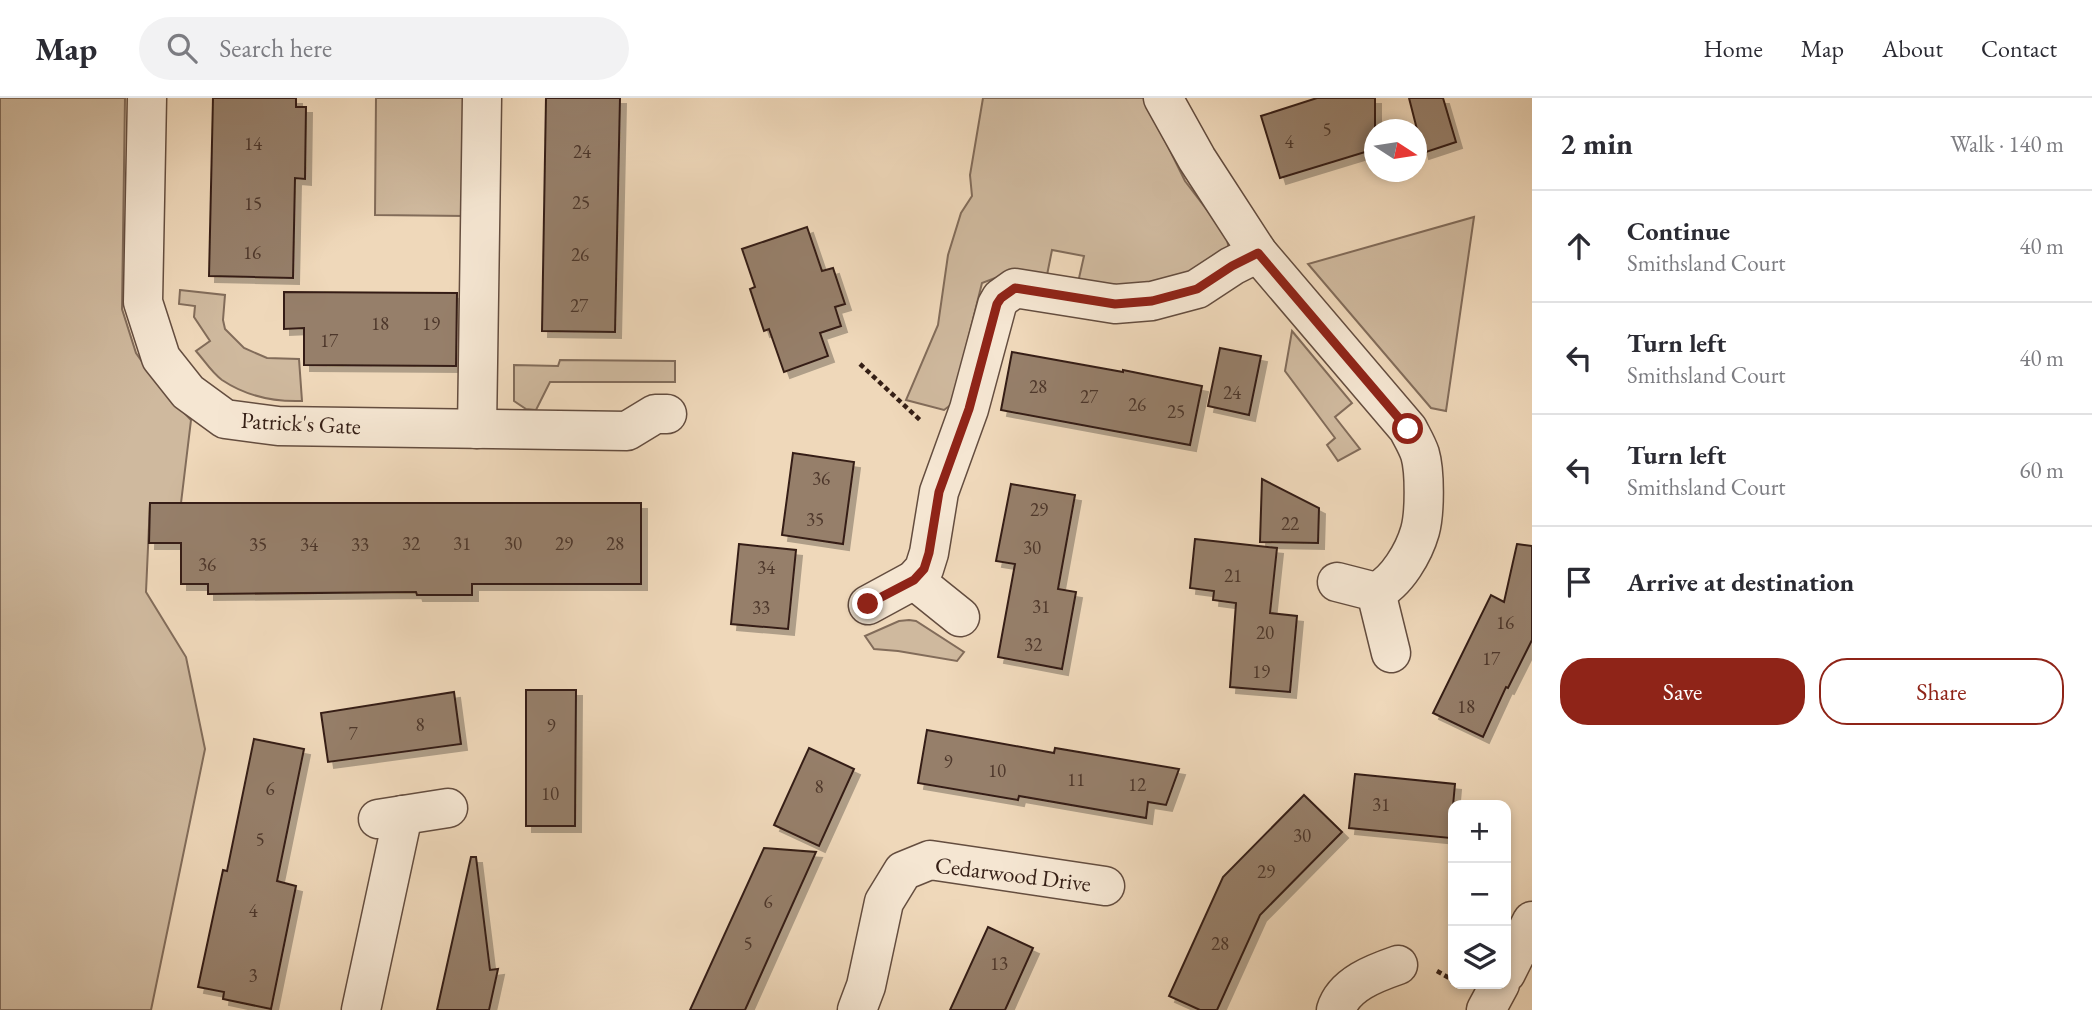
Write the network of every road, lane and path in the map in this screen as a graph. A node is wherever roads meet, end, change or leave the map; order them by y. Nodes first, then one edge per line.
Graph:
1 (147, 98) edge
2 (482, 98) edge
3 (1163, 98) edge
4 (1258, 253) junction
5 (860, 364) dead end
6 (667, 414) dead end
7 (917, 418) dead end
8 (477, 429) junction
9 (914, 580) junction
10 (1338, 582) dead end
11 (1377, 592) junction
12 (868, 604) dead end
13 (960, 617) dead end
14 (1391, 653) dead end
15 (448, 808) dead end
16 (1105, 886) dead end
17 (1532, 921) edge
18 (1511, 963) edge
19 (1398, 965) dead end
20 (1436, 970) dead end
21 (1448, 977) edge
22 (1497, 989) edge
23 (361, 1010) edge
24 (857, 1010) edge
25 (1336, 1010) edge
26 (1486, 1010) edge

1 - 8 street, Patrick's Gate
2 - 8 street
3 - 4 street
4 - 9 street
4 - 11 street
5 - 7 path
6 - 8 street, Patrick's Gate
9 - 12 street
9 - 13 street
10 - 11 street
11 - 14 street
15 - 23 street
16 - 24 street, Cedarwood Drive
17 - 18 street
19 - 25 street
20 - 21 path
22 - 26 street

